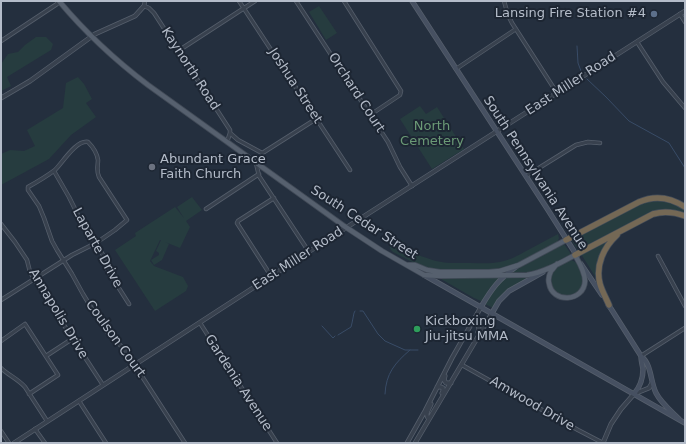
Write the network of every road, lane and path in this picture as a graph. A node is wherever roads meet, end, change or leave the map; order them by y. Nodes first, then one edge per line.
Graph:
1 (59, 1) edge
2 (145, 1) edge
3 (240, 1) edge
4 (255, 1) edge
5 (296, 1) edge
6 (344, 1) edge
7 (412, 1) edge
8 (504, 1) edge
9 (144, 6) junction
10 (244, 8) junction
11 (685, 11) edge
12 (680, 14) junction
13 (685, 22) edge
14 (516, 29) junction
15 (92, 36) junction
16 (1, 41) edge
17 (637, 42) junction
18 (178, 51) junction
19 (456, 68) junction
20 (557, 93) junction
21 (1, 98) edge
22 (685, 108) edge
23 (370, 115) junction
24 (316, 119) junction
25 (497, 132) junction
26 (230, 133) junction
27 (227, 142) junction
28 (600, 143) dead end
29 (256, 163) junction
30 (350, 170) dead end
31 (54, 171) junction
32 (258, 174) junction
33 (526, 176) junction
34 (412, 186) junction
35 (274, 198) junction
36 (685, 207) edge
37 (206, 208) dead end
38 (685, 216) edge
39 (1, 224) edge
40 (347, 228) junction
41 (622, 230) junction
42 (566, 240) junction
43 (96, 243) junction
44 (309, 252) junction
45 (576, 255) junction
46 (658, 256) dead end
47 (63, 260) junction
48 (557, 264) junction
49 (406, 265) junction
50 (519, 265) junction
51 (551, 268) junction
52 (424, 275) junction
53 (504, 275) junction
54 (271, 276) junction
55 (34, 279) junction
56 (1, 300) edge
57 (129, 304) dead end
58 (609, 305) junction
59 (685, 306) edge
60 (481, 307) junction
61 (492, 313) junction
62 (200, 323) junction
63 (472, 324) junction
64 (685, 328) edge
65 (72, 339) junction
66 (1, 341) edge
67 (457, 350) junction
68 (46, 356) junction
69 (467, 356) junction
70 (641, 356) junction
71 (134, 365) junction
72 (462, 365) junction
73 (1, 368) edge
74 (451, 382) junction
75 (652, 383) junction
76 (103, 385) junction
77 (437, 387) junction
78 (29, 394) junction
79 (434, 394) junction
80 (634, 394) junction
81 (79, 401) junction
82 (432, 414) junction
83 (429, 419) junction
84 (679, 419) junction
85 (47, 421) junction
86 (685, 422) edge
87 (35, 429) junction
88 (1, 431) edge
89 (9, 443) edge
90 (14, 443) edge
91 (44, 443) edge
92 (106, 443) edge
93 (185, 443) edge
94 (277, 443) edge
95 (407, 443) edge
96 (415, 443) edge
97 (603, 443) edge

1 - 15 main road, South Cedar Street
1 - 16 street
2 - 9 street
3 - 10 street, Joshua Street
4 - 10 street
5 - 23 street, Orchard Court
6 - 23 street
7 - 19 main road, South Pennsylvania Avenue
8 - 14 street
9 - 15 street
9 - 18 street, Kaynorth Road
10 - 18 street
10 - 24 street, Joshua Street
11 - 12 street, East Miller Road
12 - 13 street
12 - 17 street, East Miller Road
14 - 19 street
14 - 20 street
15 - 21 street
15 - 27 main road, South Cedar Street
17 - 20 street, East Miller Road
17 - 22 street
18 - 26 street, Kaynorth Road
19 - 25 main road, South Pennsylvania Avenue
20 - 25 street, East Miller Road
23 - 34 street, Orchard Court
24 - 26 street
24 - 30 street, Joshua Street
25 - 33 main road, South Pennsylvania Avenue
25 - 34 street, East Miller Road
26 - 27 street
27 - 29 main road, South Cedar Street
28 - 33 street
29 - 32 street
29 - 40 main road, South Cedar Street
31 - 43 street, Laparte Drive
31 - 43 street
31 - 47 street, Coulson Court
32 - 35 street
32 - 37 street
33 - 42 main road, South Pennsylvania Avenue
34 - 40 street, East Miller Road
35 - 44 street
35 - 54 street
36 - 42 highway
38 - 41 highway
39 - 55 street, Annapolis Drive
40 - 44 street, East Miller Road
40 - 49 main road, South Cedar Street
41 - 45 highway
41 - 58 highway
42 - 45 main road, South Pennsylvania Avenue
42 - 50 main road
43 - 47 street
43 - 57 street, Laparte Drive
44 - 54 street, East Miller Road
45 - 48 main road
45 - 48 main road
45 - 58 main road, South Pennsylvania Avenue
46 - 59 street
47 - 55 street
47 - 71 street, Coulson Court
48 - 51 main road
49 - 50 main road
49 - 52 main road, South Cedar Street
50 - 53 main road
51 - 53 main road
51 - 61 main road
52 - 53 main road
52 - 60 main road, South Cedar Street
53 - 60 main road
54 - 62 street, East Miller Road
55 - 56 street
55 - 65 street, Annapolis Drive
58 - 70 main road, South Pennsylvania Avenue
60 - 61 main road, South Cedar Street
60 - 63 street
61 - 69 street
61 - 80 main road, South Cedar Street
62 - 71 street, East Miller Road
62 - 94 street, Gardenia Avenue
63 - 67 street
63 - 69 street
64 - 70 street
65 - 68 street
65 - 76 street, Annapolis Drive
66 - 68 street
67 - 74 street
67 - 77 street
68 - 78 street
69 - 72 street
70 - 75 main road, South Pennsylvania Avenue
70 - 80 main road, South Pennsylvania Avenue
71 - 76 street, East Miller Road
71 - 93 street, Coulson Court
72 - 74 street
72 - 97 street, Amwood Drive
73 - 78 street
74 - 82 street
75 - 80 street
75 - 84 main road, South Pennsylvania Avenue
76 - 81 street, East Miller Road
77 - 79 street
77 - 82 street
78 - 85 street
79 - 83 street
79 - 95 street
80 - 84 main road, South Cedar Street
80 - 97 street
81 - 85 street, East Miller Road
81 - 92 street
82 - 83 street
83 - 96 street
84 - 86 main road, South Cedar Street
85 - 87 street, East Miller Road
87 - 90 street, East Miller Road
87 - 91 street
88 - 89 street

